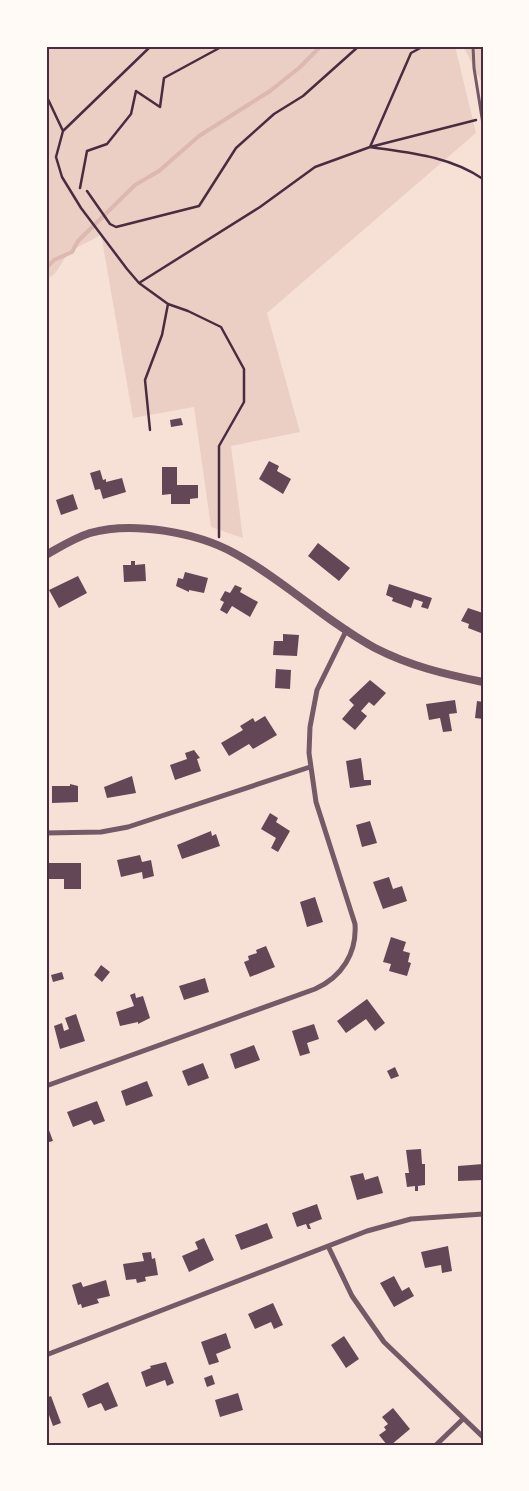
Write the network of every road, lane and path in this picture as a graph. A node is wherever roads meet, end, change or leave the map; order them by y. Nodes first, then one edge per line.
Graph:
1 (151, 46) edge
2 (223, 46) edge
3 (359, 46) edge
4 (424, 46) edge
5 (473, 46) edge
6 (46, 95) edge
7 (481, 119) junction
8 (483, 124) edge
9 (63, 131) junction
10 (370, 147) junction
11 (483, 179) edge
12 (80, 188) dead end
13 (87, 191) dead end
14 (139, 283) junction
15 (168, 304) junction
16 (150, 430) dead end
17 (218, 546) junction
18 (46, 555) edge
19 (347, 630) junction
20 (483, 682) edge
21 (310, 767) junction
22 (46, 833) edge
23 (46, 1086) edge
24 (483, 1214) edge
25 (328, 1246) junction
26 (46, 1355) edge
27 (463, 1419) junction
28 (483, 1437) edge
29 (436, 1445) edge

1 - 9 path
2 - 12 path
3 - 13 path
4 - 10 path
5 - 7 lane
6 - 9 path
7 - 8 lane
7 - 10 path
9 - 14 path
10 - 11 path
10 - 14 path
14 - 15 path
15 - 16 path
15 - 17 path
17 - 18 street
17 - 19 street
19 - 20 street
19 - 21 street
21 - 22 street
21 - 23 street
24 - 25 street
25 - 26 street
25 - 27 street
27 - 28 street
27 - 29 street

